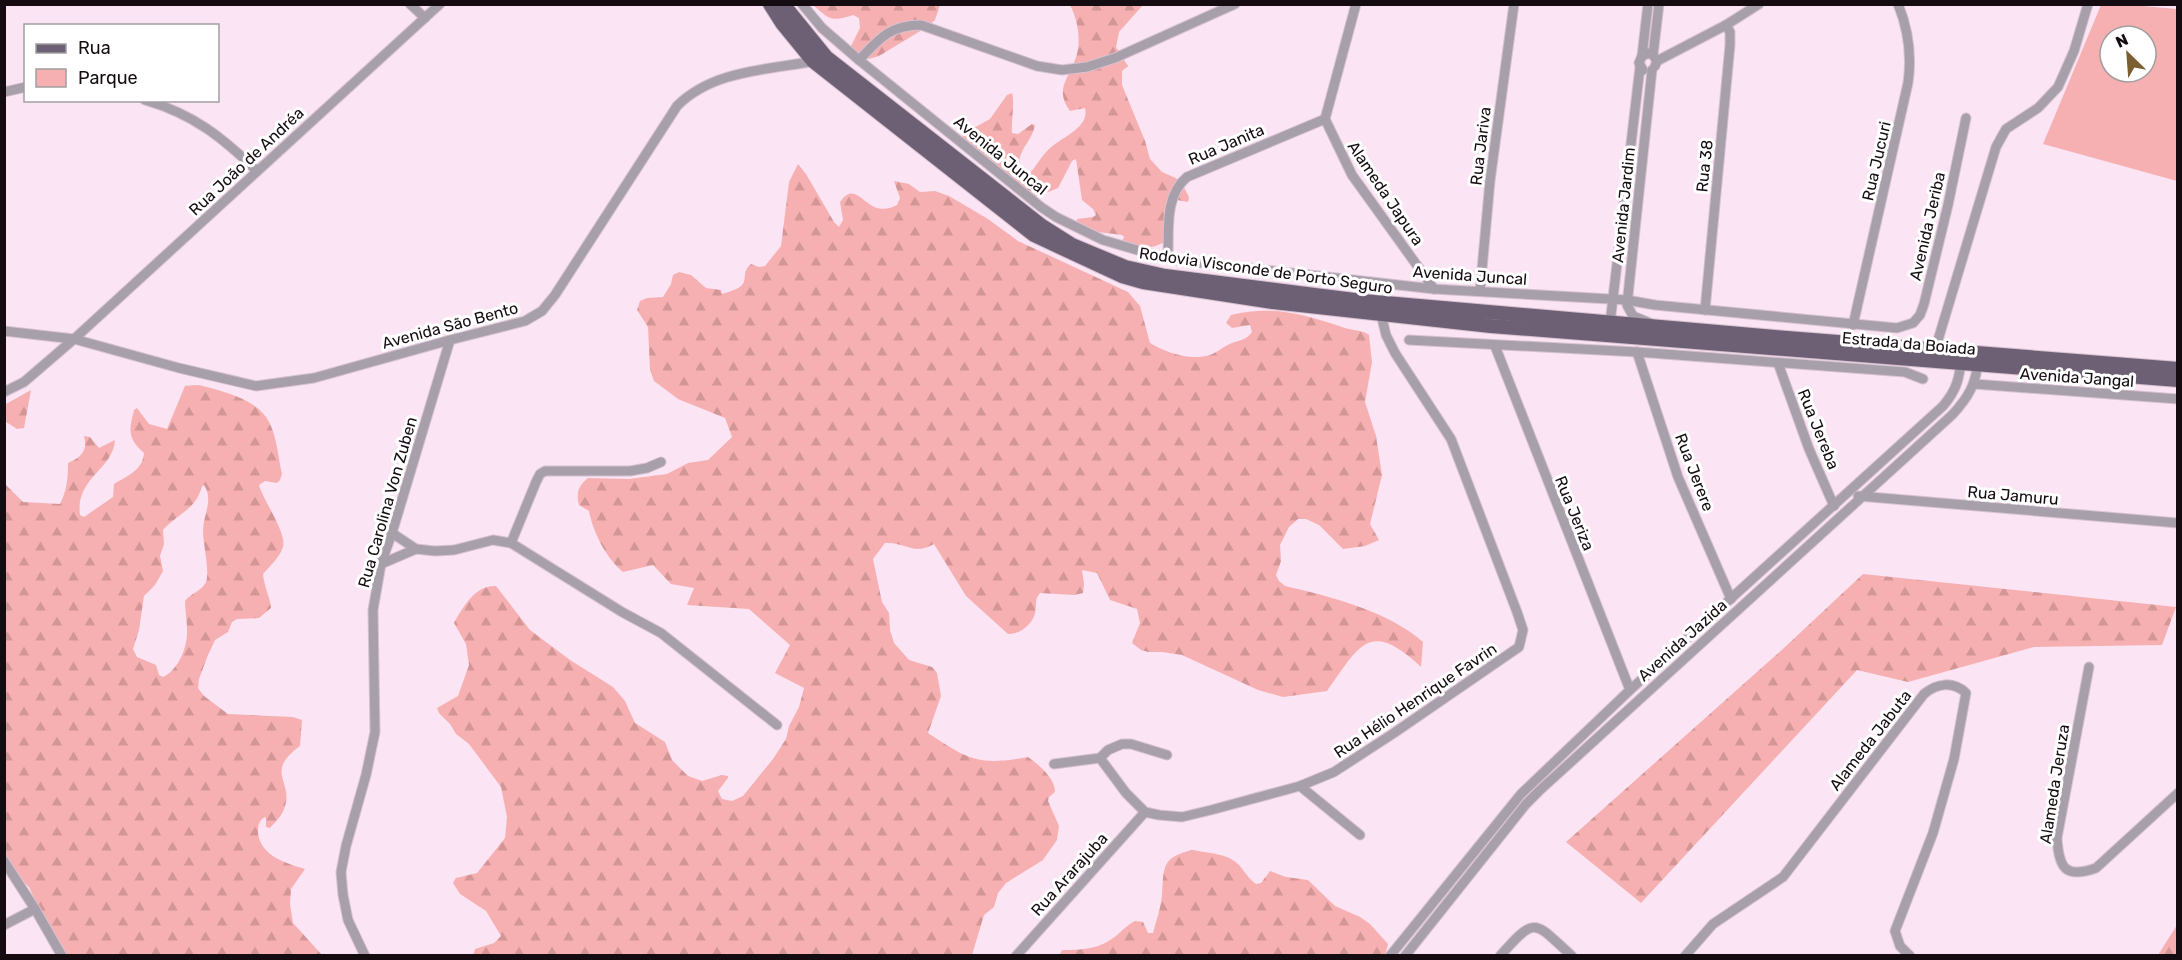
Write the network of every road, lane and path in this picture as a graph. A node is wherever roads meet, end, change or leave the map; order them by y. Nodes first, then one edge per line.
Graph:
1 (410, 4) edge
2 (440, 4) edge
3 (770, 4) edge
4 (783, 4) edge
5 (802, 4) edge
6 (1235, 4) edge
7 (1356, 4) edge
8 (1514, 4) edge
9 (1648, 4) edge
10 (1659, 4) edge
11 (1760, 4) edge
12 (1898, 4) edge
13 (2088, 4) edge
14 (424, 18) junction
15 (1726, 25) junction
16 (1642, 56) junction
17 (820, 59) junction
18 (859, 60) junction
19 (1654, 62) junction
20 (1640, 67) junction
21 (24, 87) edge
22 (4, 92) edge
23 (151, 102) edge
24 (1966, 118) dead end
25 (1325, 119) junction
26 (257, 171) junction
27 (1168, 259) junction
28 (1434, 289) junction
29 (1480, 291) junction
30 (1614, 299) junction
31 (1628, 300) junction
32 (1705, 310) junction
33 (1381, 314) junction
34 (1612, 322) junction
35 (1853, 324) junction
36 (1658, 326) junction
37 (1897, 328) joint
38 (4, 331) edge
39 (74, 339) junction
40 (450, 340) junction
41 (1409, 340) dead end
42 (1637, 345) junction
43 (1495, 346) junction
44 (1935, 350) junction
45 (1961, 358) junction
46 (1978, 360) junction
47 (1778, 363) junction
48 (2178, 369) edge
49 (1923, 379) dead end
50 (2178, 380) edge
51 (1974, 384) junction
52 (4, 392) edge
53 (2178, 399) edge
54 (661, 462) dead end
55 (1847, 494) junction
56 (1861, 496) junction
57 (1834, 506) junction
58 (2178, 523) edge
59 (392, 533) junction
60 (511, 543) junction
61 (416, 549) junction
62 (381, 564) junction
63 (1731, 600) junction
64 (1739, 609) junction
65 (2089, 667) dead end
66 (1630, 690) junction
67 (1638, 700) junction
68 (777, 725) dead end
69 (1167, 755) dead end
70 (1100, 758) junction
71 (1054, 764) dead end
72 (1300, 786) junction
73 (2178, 793) edge
74 (1145, 812) junction
75 (1360, 835) dead end
76 (4, 861) edge
77 (35, 909) junction
78 (4, 925) edge
79 (62, 956) edge
80 (365, 956) edge
81 (1016, 956) edge
82 (1390, 956) edge
83 (1405, 956) edge
84 (1500, 956) edge
85 (1572, 956) edge
86 (1685, 956) edge
87 (1910, 956) edge

1 - 14 street
2 - 14 street, Rua João de Andréa
3 - 17 main road, Rodovia Visconde de Porto Seguro
4 - 17 main road, Rodovia Visconde de Porto Seguro
5 - 18 street, Avenida Juncal
6 - 18 street
7 - 25 street
8 - 29 street, Rua Jariva
9 - 16 street
10 - 19 street, Avenida Jardim
11 - 15 street
12 - 35 street, Rua Jucuri
13 - 44 street
14 - 26 street, Rua João de Andréa
15 - 19 street
15 - 32 street, Rua 38
16 - 19 street
16 - 20 street, Avenida Jardim
17 - 33 main road, Rodovia Visconde de Porto Seguro
17 - 34 main road, Rodovia Visconde de Porto Seguro
17 - 40 street, Avenida São Bento
18 - 27 street, Avenida Juncal
19 - 20 street
19 - 31 street, Avenida Jardim
20 - 30 street, Avenida Jardim
21 - 22 street
23 - 26 street
24 - 37 street, Avenida Jeriba
25 - 27 street, Rua Janita
25 - 28 street, Alameda Japura
26 - 39 street, Rua João de Andréa
27 - 28 street, Avenida Juncal
28 - 29 street, Avenida Juncal
29 - 30 street, Avenida Juncal
30 - 31 street, Avenida Juncal
30 - 34 street, Avenida Jardim
31 - 32 street, Avenida Juncal
31 - 36 street
32 - 35 street, Avenida Juncal
33 - 42 main road, Rodovia Visconde de Porto Seguro
33 - 72 street, Rua Hélio Henrique Favrin
34 - 36 main road, Rodovia Visconde de Porto Seguro
34 - 42 main road
35 - 37 street, Avenida Juncal
36 - 44 main road, Estrada da Boiada
38 - 39 street, Avenida São Bento
39 - 40 street, Avenida São Bento
39 - 52 street, Rua João de Andréa
40 - 59 street, Rua Carolina Von Zuben
41 - 43 street
42 - 43 street
42 - 45 main road, Estrada da Boiada
42 - 47 street
42 - 63 street, Rua Jerere
43 - 66 street, Rua Jeriza
44 - 45 main road, Estrada da Boiada
45 - 46 main road, Estrada da Boiada
45 - 55 street, Avenida Jazida
46 - 48 main road, Estrada da Boiada
46 - 50 main road, Estrada da Boiada
46 - 51 street, Avenida Jazida
47 - 49 street
47 - 57 street, Rua Jereba
51 - 53 street, Avenida Jangal
51 - 56 street, Avenida Jazida
54 - 60 street
55 - 56 street, Rua Jamuru
55 - 57 street, Avenida Jazida
56 - 58 street, Rua Jamuru
56 - 64 street, Avenida Jazida
57 - 63 street, Avenida Jazida
59 - 61 street
59 - 62 street, Rua Carolina Von Zuben
60 - 61 street
60 - 68 street
61 - 62 street
62 - 80 street, Rua Carolina Von Zuben
63 - 64 street, Rua Jerere
63 - 66 street, Avenida Jazida
64 - 67 street, Avenida Jazida
65 - 73 street, Alameda Jeruza
66 - 67 street, Rua Jeriza
66 - 82 street, Avenida Jazida
67 - 83 street, Avenida Jazida
69 - 70 street
70 - 71 street
70 - 74 street
72 - 74 street, Rua Hélio Henrique Favrin
72 - 75 street
74 - 81 street, Rua Ararajuba
76 - 77 street
77 - 78 street
77 - 79 street
84 - 85 street
86 - 87 street, Alameda Jabuta

